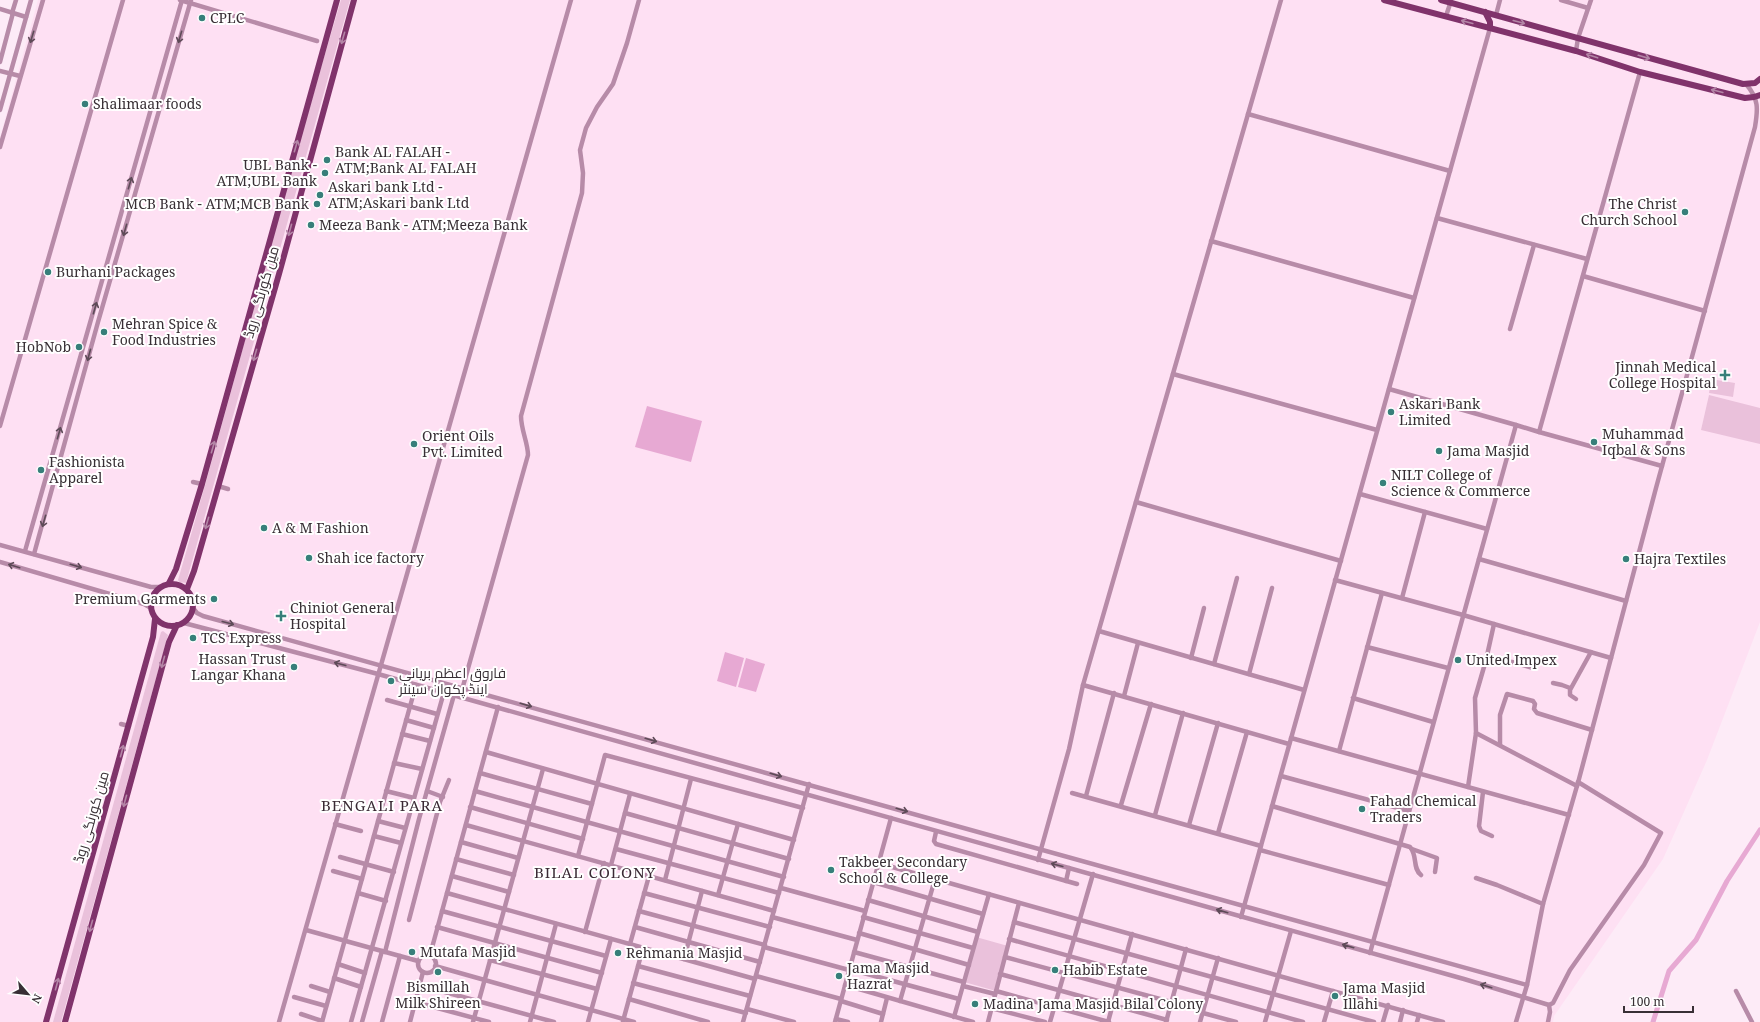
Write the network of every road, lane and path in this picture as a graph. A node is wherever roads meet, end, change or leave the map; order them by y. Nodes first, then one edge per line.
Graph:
1 (16, 0) edge
2 (31, 0) edge
3 (43, 0) edge
4 (123, 0) edge
5 (181, 0) edge
6 (337, 0) edge
7 (354, 0) edge
8 (571, 0) edge
9 (639, 0) edge
10 (1281, 0) edge
11 (1384, 0) edge
12 (1441, 0) edge
13 (1500, 0) edge
14 (1561, 0) edge
15 (1591, 0) edge
16 (1450, 1) edge
17 (191, 2) edge
18 (1588, 8) junction
19 (0, 9) edge
20 (1485, 12) junction
21 (13, 13) junction
22 (1446, 16) junction
23 (1496, 16) junction
24 (26, 17) junction
25 (1490, 28) junction
26 (1578, 38) junction
27 (317, 41) dead end
28 (1576, 51) junction
29 (0, 62) edge
30 (0, 71) edge
31 (1640, 72) junction
32 (10, 74) junction
33 (20, 76) junction
34 (1760, 79) edge
35 (1746, 84) junction
36 (155, 95) junction
37 (1758, 96) edge
38 (163, 98) junction
39 (0, 110) edge
40 (1248, 114) junction
41 (0, 147) edge
42 (136, 162) junction
43 (144, 164) junction
44 (1450, 171) junction
45 (125, 203) junction
46 (132, 205) junction
47 (1437, 218) junction
48 (1211, 241) junction
49 (1534, 245) junction
50 (1588, 260) junction
51 (1583, 276) junction
52 (1414, 298) junction
53 (1704, 311) junction
54 (1510, 329) dead end
55 (1173, 374) junction
56 (1389, 389) junction
57 (69, 399) junction
58 (77, 401) junction
59 (1516, 425) junction
60 (0, 426) edge
61 (1377, 430) junction
62 (1539, 432) junction
63 (1662, 466) junction
64 (193, 482) dead end
65 (202, 484) junction
66 (218, 486) junction
67 (228, 489) dead end
68 (1360, 494) junction
69 (40, 500) junction
70 (49, 502) junction
71 (1136, 502) junction
72 (1425, 512) junction
73 (1487, 529) junction
74 (0, 545) edge
75 (25, 551) junction
76 (34, 554) junction
77 (1479, 559) junction
78 (1341, 561) junction
79 (0, 562) edge
80 (1237, 578) dead end
81 (1335, 580) junction
82 (169, 583) junction
83 (160, 587) junction
84 (1272, 588) dead end
85 (187, 589) junction
86 (1382, 593) junction
87 (1402, 598) junction
88 (1626, 601) junction
89 (151, 608) junction
90 (193, 608) junction
91 (1204, 608) dead end
92 (1463, 615) junction
93 (155, 618) junction
94 (184, 622) junction
95 (1494, 624) junction
96 (177, 626) junction
97 (1099, 631) junction
98 (1138, 643) junction
99 (1367, 647) junction
100 (1591, 652) junction
101 (1191, 658) junction
102 (1611, 658) junction
103 (1486, 660) junction
104 (381, 664) junction
105 (1214, 664) junction
106 (1448, 668) junction
107 (1533, 668) dead end
108 (378, 674) junction
109 (1249, 674) junction
110 (1553, 683) dead end
111 (416, 685) junction
112 (1083, 685) junction
113 (463, 687) junction
114 (1570, 688) junction
115 (1304, 690) junction
116 (444, 692) junction
117 (1114, 693) junction
118 (454, 695) junction
119 (1124, 696) junction
120 (460, 697) junction
121 (1353, 698) junction
122 (1576, 699) dead end
123 (387, 700) dead end
124 (1151, 704) junction
125 (410, 706) junction
126 (498, 707) junction
127 (1183, 713) junction
128 (438, 714) junction
129 (406, 720) junction
130 (1433, 722) junction
131 (1218, 723) junction
132 (122, 724) dead end
133 (129, 726) junction
134 (434, 728) junction
135 (1592, 730) junction
136 (1247, 732) junction
137 (1476, 733) junction
138 (402, 734) junction
139 (1291, 738) junction
140 (430, 741) junction
141 (1289, 744) junction
142 (1500, 745) junction
143 (1338, 751) junction
144 (486, 752) junction
145 (394, 763) junction
146 (543, 769) junction
147 (422, 770) junction
148 (480, 773) junction
149 (1419, 773) junction
150 (1281, 776) junction
151 (691, 779) junction
152 (449, 780) dead end
153 (809, 784) junction
154 (1578, 784) junction
155 (598, 785) junction
156 (1468, 787) junction
157 (538, 789) junction
158 (386, 791) junction
159 (475, 791) junction
160 (427, 792) junction
161 (1483, 792) junction
162 (1072, 793) dead end
163 (630, 794) junction
164 (807, 794) junction
165 (1086, 796) junction
166 (443, 797) junction
167 (414, 798) junction
168 (592, 804) junction
169 (1121, 805) junction
170 (1272, 806) junction
171 (470, 807) junction
172 (532, 807) junction
173 (803, 808) junction
174 (683, 809) junction
175 (1409, 812) junction
176 (625, 813) junction
177 (1155, 815) junction
178 (1569, 815) junction
179 (891, 818) junction
180 (378, 821) junction
181 (587, 822) junction
182 (336, 824) junction
183 (528, 824) junction
184 (738, 824) junction
185 (466, 825) junction
186 (1189, 825) junction
187 (405, 828) junction
188 (678, 828) junction
189 (361, 831) dead end
190 (620, 832) junction
191 (936, 833) junction
192 (1218, 833) junction
193 (374, 836) junction
194 (1492, 836) dead end
195 (583, 839) junction
196 (794, 840) junction
197 (523, 841) junction
198 (461, 842) junction
199 (402, 843) junction
200 (733, 843) junction
201 (1400, 843) junction
202 (674, 846) junction
203 (1260, 848) junction
204 (616, 849) junction
205 (1042, 849) junction
206 (1412, 850) junction
207 (578, 856) junction
208 (340, 857) dead end
209 (518, 858) junction
210 (456, 859) junction
211 (789, 859) junction
212 (1038, 860) junction
213 (728, 861) junction
214 (604, 863) junction
215 (669, 863) junction
216 (878, 863) junction
217 (366, 864) junction
218 (611, 865) junction
219 (333, 871) dead end
220 (394, 872) junction
221 (1435, 872) dead end
222 (1093, 874) junction
223 (514, 875) junction
224 (1067, 875) junction
225 (1421, 875) dead end
226 (452, 876) junction
227 (649, 876) junction
228 (784, 877) junction
229 (723, 878) junction
230 (1476, 878) dead end
231 (362, 879) junction
232 (935, 879) junction
233 (665, 880) junction
234 (873, 882) junction
235 (1077, 884) dead end
236 (1389, 885) junction
237 (781, 888) junction
238 (702, 891) junction
239 (509, 892) junction
240 (358, 893) junction
241 (447, 893) junction
242 (644, 893) junction
243 (779, 893) junction
244 (989, 894) junction
245 (718, 895) junction
246 (930, 899) junction
247 (868, 900) junction
248 (386, 901) junction
249 (1019, 903) junction
250 (1543, 904) junction
251 (1244, 905) junction
252 (698, 908) junction
253 (504, 909) junction
254 (442, 910) junction
255 (640, 911) junction
256 (774, 911) junction
257 (865, 911) junction
258 (983, 914) junction
259 (925, 916) junction
260 (1241, 916) junction
261 (772, 917) junction
262 (863, 917) junction
263 (409, 920) dead end
264 (1080, 920) junction
265 (1014, 922) junction
266 (556, 924) junction
267 (693, 925) junction
268 (499, 926) junction
269 (437, 927) junction
270 (770, 927) junction
271 (635, 928) junction
272 (306, 930) junction
273 (1291, 931) junction
274 (585, 932) junction
275 (978, 932) junction
276 (859, 933) junction
277 (920, 933) junction
278 (1132, 934) junction
279 (611, 939) junction
280 (1009, 939) junction
281 (857, 940) junction
282 (1074, 940) junction
283 (345, 941) junction
284 (552, 941) junction
285 (1373, 941) junction
286 (688, 942) junction
287 (495, 943) junction
288 (630, 944) junction
289 (764, 946) junction
290 (643, 948) junction
291 (973, 948) junction
292 (373, 949) junction
293 (915, 949) junction
294 (1186, 949) junction
295 (384, 952) junction
296 (854, 952) junction
297 (1370, 953) junction
298 (1127, 954) junction
299 (430, 955) junction
300 (400, 956) junction
301 (606, 956) junction
302 (1005, 957) junction
303 (1069, 957) junction
304 (547, 958) junction
305 (1218, 958) junction
306 (684, 959) junction
307 (490, 960) junction
308 (418, 961) junction
309 (760, 962) junction
310 (338, 964) junction
311 (969, 965) junction
312 (435, 966) junction
313 (638, 966) junction
314 (910, 967) junction
315 (849, 969) junction
316 (1181, 969) junction
317 (1122, 971) junction
318 (423, 972) junction
319 (365, 973) junction
320 (602, 973) junction
321 (1064, 973) junction
322 (543, 974) junction
323 (1000, 974) junction
324 (1278, 976) junction
325 (756, 977) junction
326 (334, 978) junction
327 (1212, 978) junction
328 (485, 980) junction
329 (633, 983) junction
330 (905, 984) junction
331 (963, 984) junction
332 (420, 985) junction
333 (845, 985) junction
334 (1527, 985) junction
335 (311, 986) dead end
336 (1176, 986) junction
337 (361, 987) junction
338 (1117, 988) junction
339 (597, 989) junction
340 (1059, 990) junction
341 (1332, 990) junction
342 (1736, 991) dead end
343 (330, 992) junction
344 (995, 992) junction
345 (1273, 994) junction
346 (537, 995) junction
347 (1208, 995) junction
348 (750, 996) junction
349 (294, 997) dead end
350 (1524, 997) junction
351 (887, 998) junction
352 (629, 999) junction
353 (959, 999) junction
354 (841, 1000) junction
355 (479, 1001) junction
356 (900, 1001) junction
357 (415, 1002) junction
358 (1172, 1002) junction
359 (1548, 1004) junction
360 (1113, 1005) junction
361 (326, 1006) junction
362 (1388, 1006) junction
363 (1054, 1007) junction
364 (991, 1008) junction
365 (1328, 1009) junction
366 (591, 1010) junction
367 (1403, 1010) junction
368 (746, 1011) junction
369 (1268, 1012) junction
370 (1203, 1013) junction
371 (301, 1014) dead end
372 (883, 1014) junction
373 (1419, 1015) junction
374 (532, 1016) junction
375 (954, 1016) junction
376 (474, 1020) edge
377 (836, 1020) edge
378 (322, 1021) edge
379 (410, 1021) edge
380 (623, 1021) edge
381 (1166, 1021) edge
382 (46, 1022) edge
383 (64, 1022) edge
384 (279, 1022) edge
385 (351, 1022) edge
386 (362, 1022) edge
387 (382, 1022) edge
388 (417, 1022) edge
389 (488, 1022) edge
390 (530, 1022) edge
391 (554, 1022) edge
392 (588, 1022) edge
393 (634, 1022) edge
394 (708, 1022) edge
395 (743, 1022) edge
396 (794, 1022) edge
397 (848, 1022) edge
398 (880, 1022) edge
399 (972, 1022) edge
400 (988, 1022) edge
401 (1045, 1022) edge
402 (1050, 1022) edge
403 (1108, 1022) edge
404 (1200, 1022) edge
405 (1236, 1022) edge
406 (1265, 1022) edge
407 (1303, 1022) edge
408 (1324, 1022) edge
409 (1374, 1022) edge
410 (1383, 1022) edge
411 (1400, 1022) edge
412 (1417, 1022) edge
413 (1443, 1022) edge
414 (1516, 1022) edge
415 (1548, 1022) edge
416 (1752, 1022) edge

1 - 21 street
2 - 24 street
3 -> 33 street
4 - 60 street
5 - 17 street
5 - 36 street
65 -> 6 main road, مین کورنگی روڈ
7 -> 66 main road, مین کورنگی روڈ
8 - 104 street
9 - 113 street
10 - 40 street
11 - 22 main road
12 - 16 main road
13 - 23 street
14 - 18 street
15 - 18 street
16 - 20 main road
16 - 22 street
17 - 27 street
17 -> 38 street
18 - 26 street
19 - 21 street
20 - 23 main road
20 - 25 main road
21 - 24 street
21 - 29 street
25 -> 22 main road
23 -> 26 main road
24 - 32 street
25 - 28 main road
25 - 44 street
26 - 28 street
26 -> 35 main road
31 -> 28 main road
30 - 32 street
37 -> 31 main road
31 - 50 street
32 - 33 street
32 - 39 street
33 - 41 street
34 - 35 main road
35 - 37 street
36 - 38 street
36 - 42 street
37 - 53 street
38 - 43 street
40 - 44 street
40 - 48 street
42 - 43 street
45 -> 42 street
43 - 46 street
44 - 47 street
45 - 46 street
57 -> 45 street
46 -> 58 street
47 - 49 street
47 - 52 street
48 - 52 street
48 - 55 street
49 - 50 street
49 - 54 street
50 - 51 street
51 - 53 street
51 - 62 street
52 - 56 street
53 - 63 street
55 - 61 street
55 - 71 street
56 - 59 street
56 - 61 street
57 - 58 street
69 -> 57 street
58 - 70 street
59 - 62 street
59 - 73 street
61 - 68 street
62 - 63 street
63 - 88 street
64 - 65 street
65 - 82 main road, مین کورنگی روڈ
66 - 67 street
66 -> 85 main road, مین کورنگی روڈ
68 - 72 street
68 - 78 street
69 - 70 street
69 - 75 street
70 -> 76 street
71 - 78 street
71 - 97 street
72 - 73 street
72 - 87 street
73 - 77 street
74 - 75 street
75 - 76 street
76 -> 83 street
77 - 88 street
77 - 92 street
78 - 81 street
89 -> 79 street
80 - 105 street
81 - 86 street
81 - 115 street
82 - 83 main road
82 - 85 main road
83 - 89 main road
84 - 109 street
85 - 90 main road
86 - 87 street
86 - 99 street
87 - 92 street
88 - 102 street
89 - 93 main road
90 - 94 main road
90 -> 104 street
91 - 101 street
92 - 95 street
92 - 106 street
93 - 96 main road
93 - 133 main road, مین کورنگی روڈ
94 - 96 main road
108 -> 94 street
95 - 100 street
95 - 103 street
96 -> 383 main road, مین کورنگی روڈ
97 - 98 street
97 - 112 street
98 - 101 street
98 - 119 street
99 - 106 street
99 - 121 street
100 - 102 street
100 - 114 street
101 - 105 street
102 - 135 street
103 - 107 street
103 - 137 street
104 - 108 street
104 - 113 street
105 - 109 street
106 - 130 street
108 - 111 street
108 - 182 street
109 - 115 street
110 - 114 street
111 - 116 street
111 - 125 street
112 - 117 street
112 - 205 street
113 - 120 street
113 -> 153 street
114 - 122 street
115 - 139 street
116 - 118 street
116 - 128 street
117 - 119 street
117 - 165 street
118 - 120 street
118 - 160 street
119 - 124 street
120 - 126 street
121 - 130 street
121 - 143 street
123 - 125 street
124 - 127 street
124 - 169 street
125 - 128 street
125 - 129 street
126 - 144 street
126 - 164 street
127 - 131 street
127 - 177 street
128 - 134 street
129 - 134 street
129 - 138 street
130 - 149 street
131 - 136 street
131 - 186 street
132 - 133 street
382 -> 133 main road, مین کورنگی روڈ
134 - 140 street
135 - 142 street
135 - 154 street
136 - 141 street
136 - 192 street
137 - 142 street
137 - 156 street
138 - 140 street
138 - 145 street
139 - 141 street
139 - 143 street
140 - 147 street
141 - 150 street
142 - 154 street
143 - 149 street
144 - 146 street
144 - 148 street
145 - 147 street
145 - 158 street
146 - 155 street
146 - 157 street
147 - 167 street
148 - 157 street
148 - 159 street
149 - 156 street
149 - 175 street
150 - 170 street
150 - 175 street
151 - 155 street
151 - 173 street
151 - 174 street
152 - 166 street
153 - 164 street
153 -> 205 street
154 - 178 street
154 - 359 street
155 - 163 street
155 - 168 street
156 - 161 street
157 - 168 street
157 - 172 street
158 - 167 street
158 - 180 street
159 - 171 street
159 - 172 street
160 - 166 street
160 - 295 street
161 - 178 street
161 - 194 street
162 - 165 street
163 - 174 street
163 - 176 street
164 - 173 street
164 - 179 street
165 - 169 street
166 - 263 street
167 - 187 street
168 - 181 street
169 - 177 street
170 - 201 street
170 - 203 street
171 - 183 street
171 - 185 street
172 - 181 street
172 - 183 street
173 - 196 street
174 - 184 street
174 - 188 street
175 - 201 street
176 - 188 street
176 - 190 street
177 - 186 street
178 - 250 street
179 - 191 street
179 - 216 street
180 - 187 street
180 - 193 street
181 - 190 street
181 - 195 street
182 - 189 street
182 - 272 street
183 - 195 street
183 - 197 street
184 - 196 street
184 - 200 street
185 - 197 street
185 - 198 street
186 - 192 street
187 - 199 street
188 - 200 street
188 - 202 street
190 - 202 street
190 - 204 street
191 - 212 street
191 - 224 street
192 - 203 street
193 - 199 street
193 - 217 street
195 - 207 street
196 - 211 street
197 - 207 street
197 - 209 street
198 - 209 street
198 - 210 street
199 - 220 street
200 - 211 street
200 - 213 street
201 - 206 street
201 - 236 street
202 - 213 street
202 - 215 street
203 - 236 street
203 - 251 street
204 - 215 street
204 - 218 street
205 - 212 street
205 - 251 street
206 - 221 street
206 - 225 street
207 - 214 street
208 - 217 street
209 - 223 street
210 - 223 street
210 - 226 street
211 - 228 street
224 -> 212 street
213 - 228 street
213 - 229 street
214 - 218 street
214 - 274 street
215 - 229 street
215 - 233 street
216 - 232 street
216 - 234 street
217 - 220 street
217 - 231 street
218 - 227 street
219 - 231 street
220 - 248 street
222 - 224 street
260 -> 222 street
222 - 264 street
223 - 239 street
224 - 235 street
226 - 239 street
226 - 241 street
227 - 233 street
227 - 242 street
228 - 237 street
229 - 243 street
229 - 245 street
230 - 250 street
231 - 240 street
232 - 244 street
232 - 246 street
233 - 238 street
234 - 246 street
234 - 247 street
236 - 285 street
237 - 243 street
237 - 257 street
238 - 245 street
238 - 252 street
239 - 253 street
240 - 248 street
240 - 283 street
241 - 253 street
241 - 254 street
242 - 252 street
242 - 255 street
243 - 256 street
244 - 249 street
244 - 258 street
245 - 256 street
246 - 258 street
246 - 259 street
247 - 257 street
247 - 259 street
248 - 292 street
249 - 264 street
249 - 265 street
250 - 334 street
251 - 260 street
251 - 285 street
252 - 267 street
252 - 270 street
253 - 266 street
253 - 268 street
254 - 268 street
254 - 269 street
255 - 267 street
255 - 271 street
256 - 261 street
257 - 262 street
258 - 275 street
259 - 275 street
259 - 277 street
260 - 273 street
261 - 270 street
261 - 281 street
262 - 276 street
262 - 277 street
264 - 278 street
264 - 282 street
265 - 280 street
265 - 282 street
266 - 274 street
266 - 284 street
267 - 286 street
267 - 289 street
268 - 284 street
268 - 287 street
269 - 287 street
269 - 299 street
270 - 289 street
271 - 286 street
271 - 288 street
272 - 283 street
272 - 384 street
297 -> 273 street
273 - 324 street
274 - 279 street
275 - 291 street
276 - 281 street
276 - 293 street
277 - 291 street
277 - 293 street
278 - 294 street
278 - 298 street
279 - 288 street
279 - 301 street
280 - 302 street
280 - 303 street
281 - 296 street
282 - 298 street
282 - 303 street
283 - 292 street
283 - 310 street
284 - 301 street
284 - 304 street
285 - 297 street
285 - 334 street
286 - 306 street
286 - 309 street
287 - 304 street
287 - 307 street
288 - 290 street
289 - 309 street
289 - 315 street
290 - 306 street
290 - 313 street
291 - 311 street
292 - 295 street
292 - 319 street
293 - 311 street
293 - 314 street
294 - 305 street
294 - 316 street
295 - 300 street
295 - 386 street
296 - 314 street
296 - 315 street
350 -> 297 street
298 - 316 street
298 - 317 street
299 - 308 street
299 - 312 street
300 - 308 street
300 - 387 street
301 - 320 street
302 - 321 street
302 - 323 street
303 - 317 street
303 - 321 street
304 - 320 street
304 - 322 street
305 - 324 street
305 - 327 street
306 - 325 street
307 - 322 street
307 - 328 street
308 - 318 street
309 - 325 street
310 - 319 street
310 - 326 street
311 - 331 street
312 - 318 street
312 - 328 street
313 - 329 street
313 - 348 street
314 - 330 street
314 - 331 street
315 - 330 street
315 - 333 street
316 - 327 street
316 - 336 street
317 - 336 street
317 - 338 street
318 - 332 street
319 - 337 street
320 - 339 street
321 - 338 street
321 - 340 street
322 - 339 street
322 - 346 street
323 - 340 street
323 - 344 street
324 - 341 street
324 - 345 street
325 - 348 street
325 - 354 street
326 - 337 street
326 - 343 street
327 - 345 street
327 - 347 street
328 - 346 street
328 - 355 street
329 - 352 street
329 - 368 street
330 - 353 street
330 - 356 street
331 - 344 street
331 - 353 street
332 - 355 street
332 - 357 street
333 - 351 street
333 - 354 street
334 - 350 street
335 - 343 street
336 - 347 street
336 - 358 street
337 - 385 street
338 - 358 street
338 - 360 street
339 - 366 street
340 - 360 street
340 - 363 street
341 - 362 street
341 - 365 street
342 - 416 street
343 - 361 street
344 - 363 street
344 - 364 street
345 - 365 street
345 - 369 street
346 - 366 street
346 - 374 street
347 - 369 street
347 - 370 street
348 - 368 street
349 - 361 street
350 - 359 street
350 - 414 street
351 - 356 street
351 - 372 street
352 - 380 street
352 - 394 street
353 - 375 street
354 - 372 street
354 - 377 street
355 - 374 street
355 - 376 street
356 - 375 street
357 - 376 street
357 - 379 street
358 - 381 street
359 - 415 street
360 - 381 street
360 - 403 street
361 - 378 street
362 - 367 street
362 - 410 street
363 - 402 street
363 - 403 street
364 - 400 street
364 - 401 street
365 - 408 street
365 - 409 street
366 - 380 street
366 - 392 street
367 - 373 street
367 - 411 street
368 - 395 street
368 - 396 street
369 - 406 street
369 - 407 street
370 - 404 street
370 - 405 street
371 - 378 street
372 - 398 street
373 - 412 street
373 - 413 street
374 - 390 street
374 - 391 street
375 - 399 street
376 - 389 street
377 - 397 street
379 - 388 street
380 - 393 street

